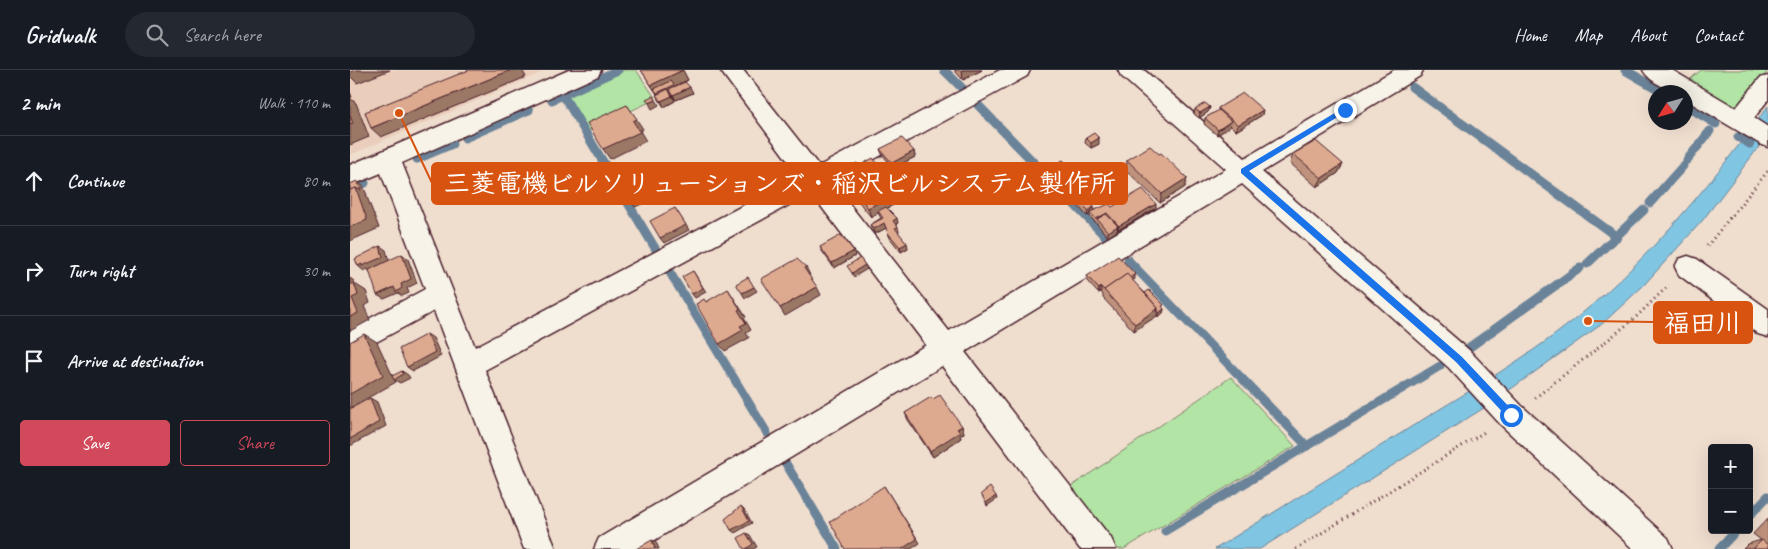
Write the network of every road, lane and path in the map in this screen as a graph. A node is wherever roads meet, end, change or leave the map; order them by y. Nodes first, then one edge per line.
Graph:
1 (590, 70) edge
2 (731, 70) edge
3 (1018, 70) edge
4 (1129, 70) edge
5 (1412, 70) edge
6 (1654, 70) edge
7 (1768, 84) edge
8 (1740, 120) junction
9 (1768, 138) edge
10 (388, 159) junction
11 (1244, 171) junction
12 (1768, 171) edge
13 (350, 176) edge
14 (815, 179) junction
15 (1688, 267) junction
16 (440, 294) junction
17 (1768, 325) edge
18 (350, 344) edge
19 (945, 349) junction
20 (468, 365) junction
21 (1509, 412) junction
22 (540, 549) edge
23 (610, 549) edge
24 (1100, 549) edge
25 (1296, 549) edge
26 (1657, 549) edge

1 - 10 street
2 - 14 street
3 - 14 street
4 - 11 street
5 - 11 street
6 - 8 street
7 - 8 street
8 - 9 street
10 - 13 street
10 - 16 street
11 - 19 street
11 - 21 street
12 - 15 path
14 - 19 street
14 - 20 street
15 - 17 street
15 - 21 path
16 - 18 street
16 - 20 street
19 - 23 street
19 - 24 street
20 - 22 street
21 - 25 path
21 - 26 street

